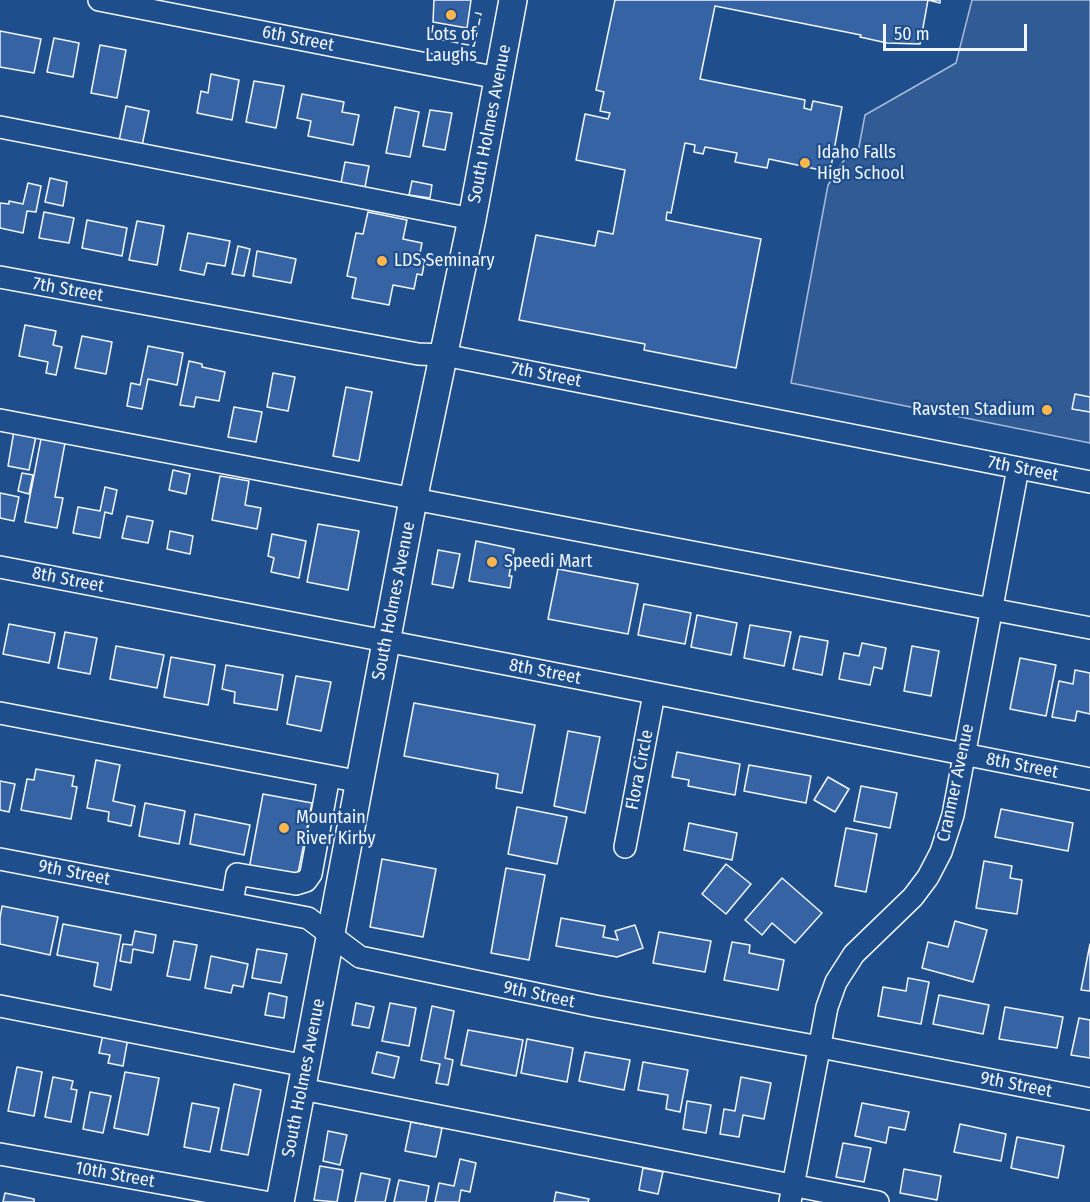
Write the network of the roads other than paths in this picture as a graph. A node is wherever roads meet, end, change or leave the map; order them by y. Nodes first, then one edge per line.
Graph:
1 (99, 0) edge
2 (513, 0) edge
3 (498, 78) junction
4 (0, 127) edge
5 (472, 219) junction
6 (0, 277) edge
7 (444, 355) junction
8 (0, 420) edge
9 (1018, 468) junction
10 (1090, 482) edge
11 (413, 500) junction
12 (0, 567) edge
13 (991, 609) junction
14 (1090, 628) edge
15 (386, 642) junction
16 (654, 694) junction
17 (0, 713) edge
18 (963, 754) junction
19 (328, 776) junction
20 (1090, 779) edge
21 (361, 782) junction
22 (318, 835) junction
23 (350, 842) junction
24 (625, 847) dead end
25 (0, 859) edge
26 (278, 881) junction
27 (232, 903) junction
28 (272, 911) junction
29 (331, 935) junction
30 (0, 1006) edge
31 (820, 1047) junction
32 (304, 1077) junction
33 (1090, 1100) edge
34 (0, 1154) edge
35 (792, 1193) edge
36 (265, 1202) edge
37 (280, 1202) edge
38 (878, 1202) edge

1 - 3 street, 6th Street
2 - 3 main road, South Holmes Avenue
3 - 5 main road, South Holmes Avenue
4 - 5 street
5 - 7 main road, South Holmes Avenue
6 - 7 street, 7th Street
7 - 9 street, 7th Street
7 - 11 main road, South Holmes Avenue
8 - 11 street
9 - 10 street, 7th Street
9 - 13 street, Cranmer Avenue
11 - 13 street
11 - 15 main road, South Holmes Avenue
12 - 15 street, 8th Street
13 - 14 street
13 - 18 street, Cranmer Avenue
15 - 16 street, 8th Street
15 - 21 main road, South Holmes Avenue
16 - 18 street, 8th Street
16 - 24 street, Flora Circle
17 - 19 street
18 - 20 street, 8th Street
18 - 31 street, Cranmer Avenue
19 - 21 street
19 - 22 street
21 - 23 main road, South Holmes Avenue
22 - 23 street
22 - 26 street
23 - 29 main road, South Holmes Avenue
25 - 27 street, 9th Street
26 - 27 street
26 - 28 street
27 - 28 street, 9th Street
28 - 29 street, 9th Street
29 - 31 street, 9th Street
29 - 32 main road, South Holmes Avenue
30 - 32 street
31 - 33 street, 9th Street
31 - 35 street, Cranmer Avenue
32 - 35 street
32 - 37 main road, South Holmes Avenue
34 - 36 street, 10th Street
35 - 38 street

